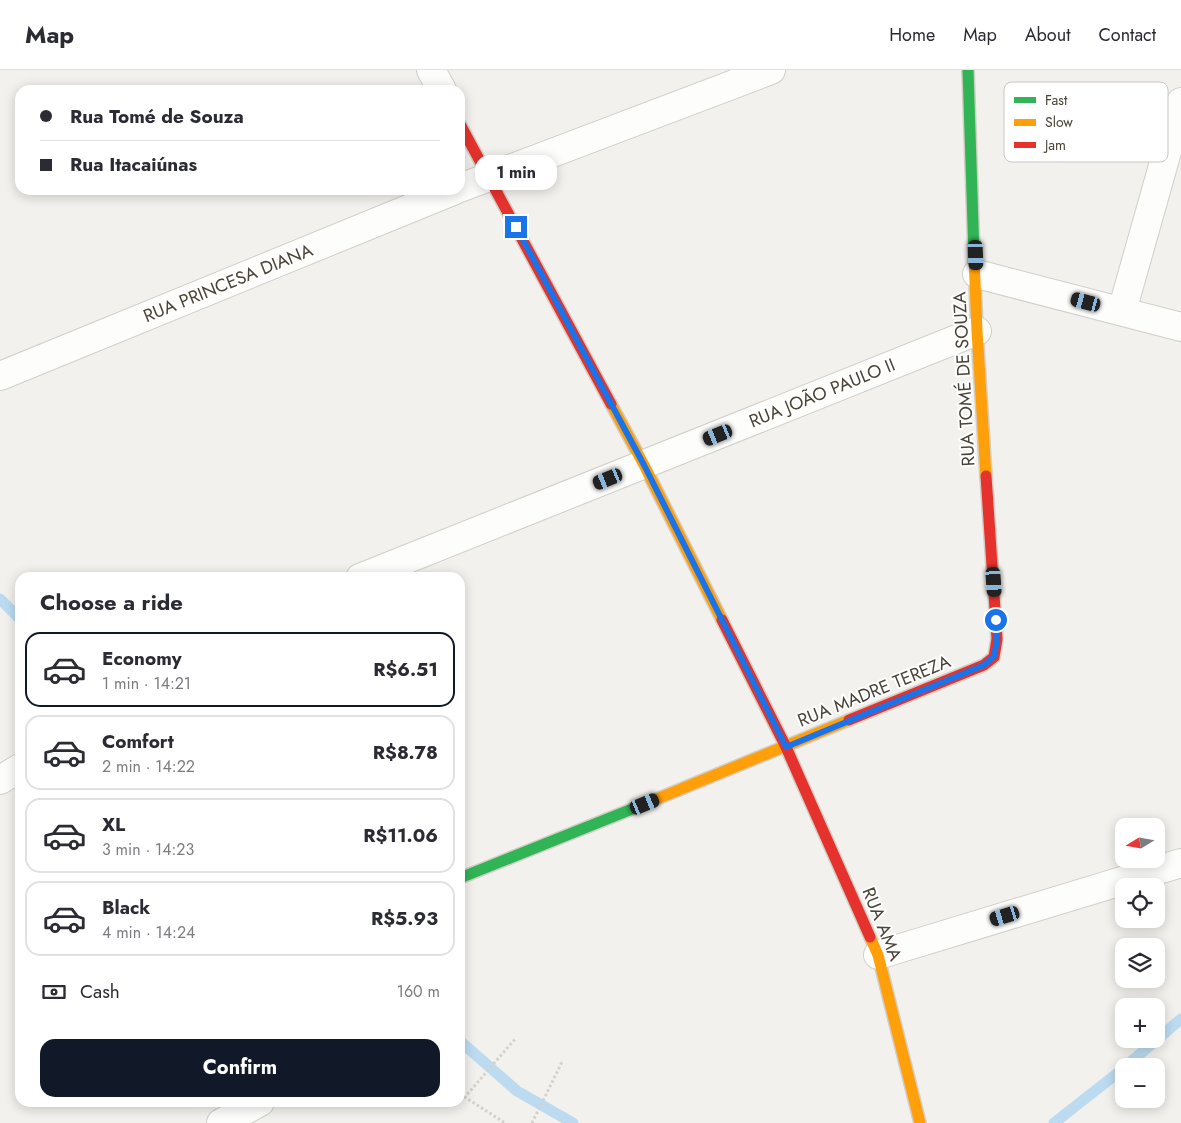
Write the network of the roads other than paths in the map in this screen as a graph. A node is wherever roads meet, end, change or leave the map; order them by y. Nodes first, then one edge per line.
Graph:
1 (431, 70) edge
2 (771, 70) edge
3 (968, 70) edge
4 (439, 85) edge
5 (1181, 102) edge
6 (465, 133) edge
7 (1168, 148) edge
8 (1164, 162) edge
9 (488, 176) junction
10 (465, 186) edge
11 (443, 195) edge
12 (977, 274) junction
13 (1122, 311) junction
14 (1181, 327) edge
15 (978, 331) junction
16 (0, 376) edge
17 (644, 465) junction
18 (375, 572) edge
19 (994, 656) joint
20 (786, 747) junction
21 (15, 771) edge
22 (0, 780) edge
23 (1181, 863) edge
24 (465, 876) edge
25 (878, 955) junction
26 (251, 1107) edge
27 (222, 1123) edge
28 (920, 1123) edge

1 - 4 street
2 - 9 street
3 - 12 street, RUA TOMÉ DE SOUZA
5 - 7 street
6 - 9 street, RUA AMA
8 - 13 street
9 - 10 street
9 - 17 street, RUA AMA
11 - 16 street, RUA PRINCESA DIANA
12 - 13 street
12 - 15 street, RUA TOMÉ DE SOUZA
13 - 14 street
15 - 17 street, RUA JOÃO PAULO II
15 - 19 street, RUA TOMÉ DE SOUZA
17 - 18 street, RUA JOÃO PAULO II
17 - 20 street, RUA AMA
19 - 20 street, RUA MADRE TEREZA
20 - 24 street, RUA MADRE TEREZA
20 - 25 street, RUA AMA
21 - 22 street
23 - 25 street
25 - 28 street, RUA AMA
26 - 27 street

